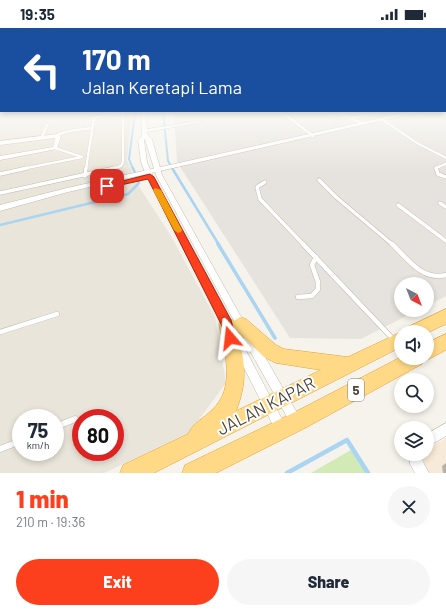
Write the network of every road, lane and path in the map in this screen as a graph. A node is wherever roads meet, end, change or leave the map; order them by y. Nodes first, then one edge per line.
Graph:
1 (145, 131) joint
2 (44, 132) edge
3 (65, 132) edge
4 (91, 132) edge
5 (123, 132) edge
6 (307, 132) edge
7 (331, 132) edge
8 (400, 132) edge
9 (58, 135) junction
10 (313, 136) junction
11 (42, 137) junction
12 (0, 143) edge
13 (55, 148) junction
14 (87, 156) junction
15 (82, 157) junction
16 (0, 158) edge
17 (446, 158) edge
18 (446, 164) edge
19 (162, 172) junction
20 (0, 174) edge
21 (146, 175) junction
22 (85, 176) junction
23 (446, 177) edge
24 (319, 180) dead end
25 (265, 182) dead end
26 (0, 193) edge
27 (440, 203) dead end
28 (398, 205) dead end
29 (446, 207) edge
30 (0, 208) edge
31 (446, 241) edge
32 (316, 257) junction
33 (446, 275) edge
34 (298, 297) dead end
35 (57, 314) dead end
36 (446, 316) edge
37 (234, 324) junction
38 (428, 325) edge
39 (0, 332) edge
40 (394, 336) edge
41 (394, 342) edge
42 (446, 342) edge
43 (434, 348) edge
44 (349, 365) junction
45 (403, 365) edge
46 (276, 402) junction
47 (289, 425) junction
48 (446, 429) edge
49 (434, 436) edge
50 (12, 444) edge
51 (184, 447) junction
52 (0, 449) edge
53 (416, 461) edge
54 (131, 473) edge
55 (194, 473) edge
56 (422, 473) edge

1 - 19 street
1 - 21 street
2 - 11 lane
3 - 9 lane
4 - 14 lane
5 - 22 lane
6 - 10 lane
7 - 10 street
8 - 17 lane
9 - 11 street
9 - 13 street
10 - 19 street
11 - 12 street
13 - 15 lane
13 - 16 street
14 - 15 lane
14 - 22 lane
15 - 20 lane
18 - 23 lane
19 - 21 street
19 - 37 street
21 - 30 street
21 - 37 street
22 - 26 lane
24 - 33 lane
25 - 32 lane
27 - 29 lane
28 - 31 lane
32 - 34 lane
32 - 40 lane
35 - 39 lane
36 - 38 highway
37 - 44 highway
37 - 46 street
37 - 46 street
37 - 51 highway
41 - 44 highway, JALAN KAPAR / 5
42 - 43 highway
44 - 46 highway, JALAN KAPAR / 5
45 - 47 highway, JALAN KAPAR / 5
46 - 47 street
46 - 47 street
46 - 51 highway, JALAN KAPAR / 5
47 - 55 highway, JALAN KAPAR / 5
48 - 49 street
50 - 52 lane
51 - 54 highway, JALAN KAPAR / 5
53 - 56 street

